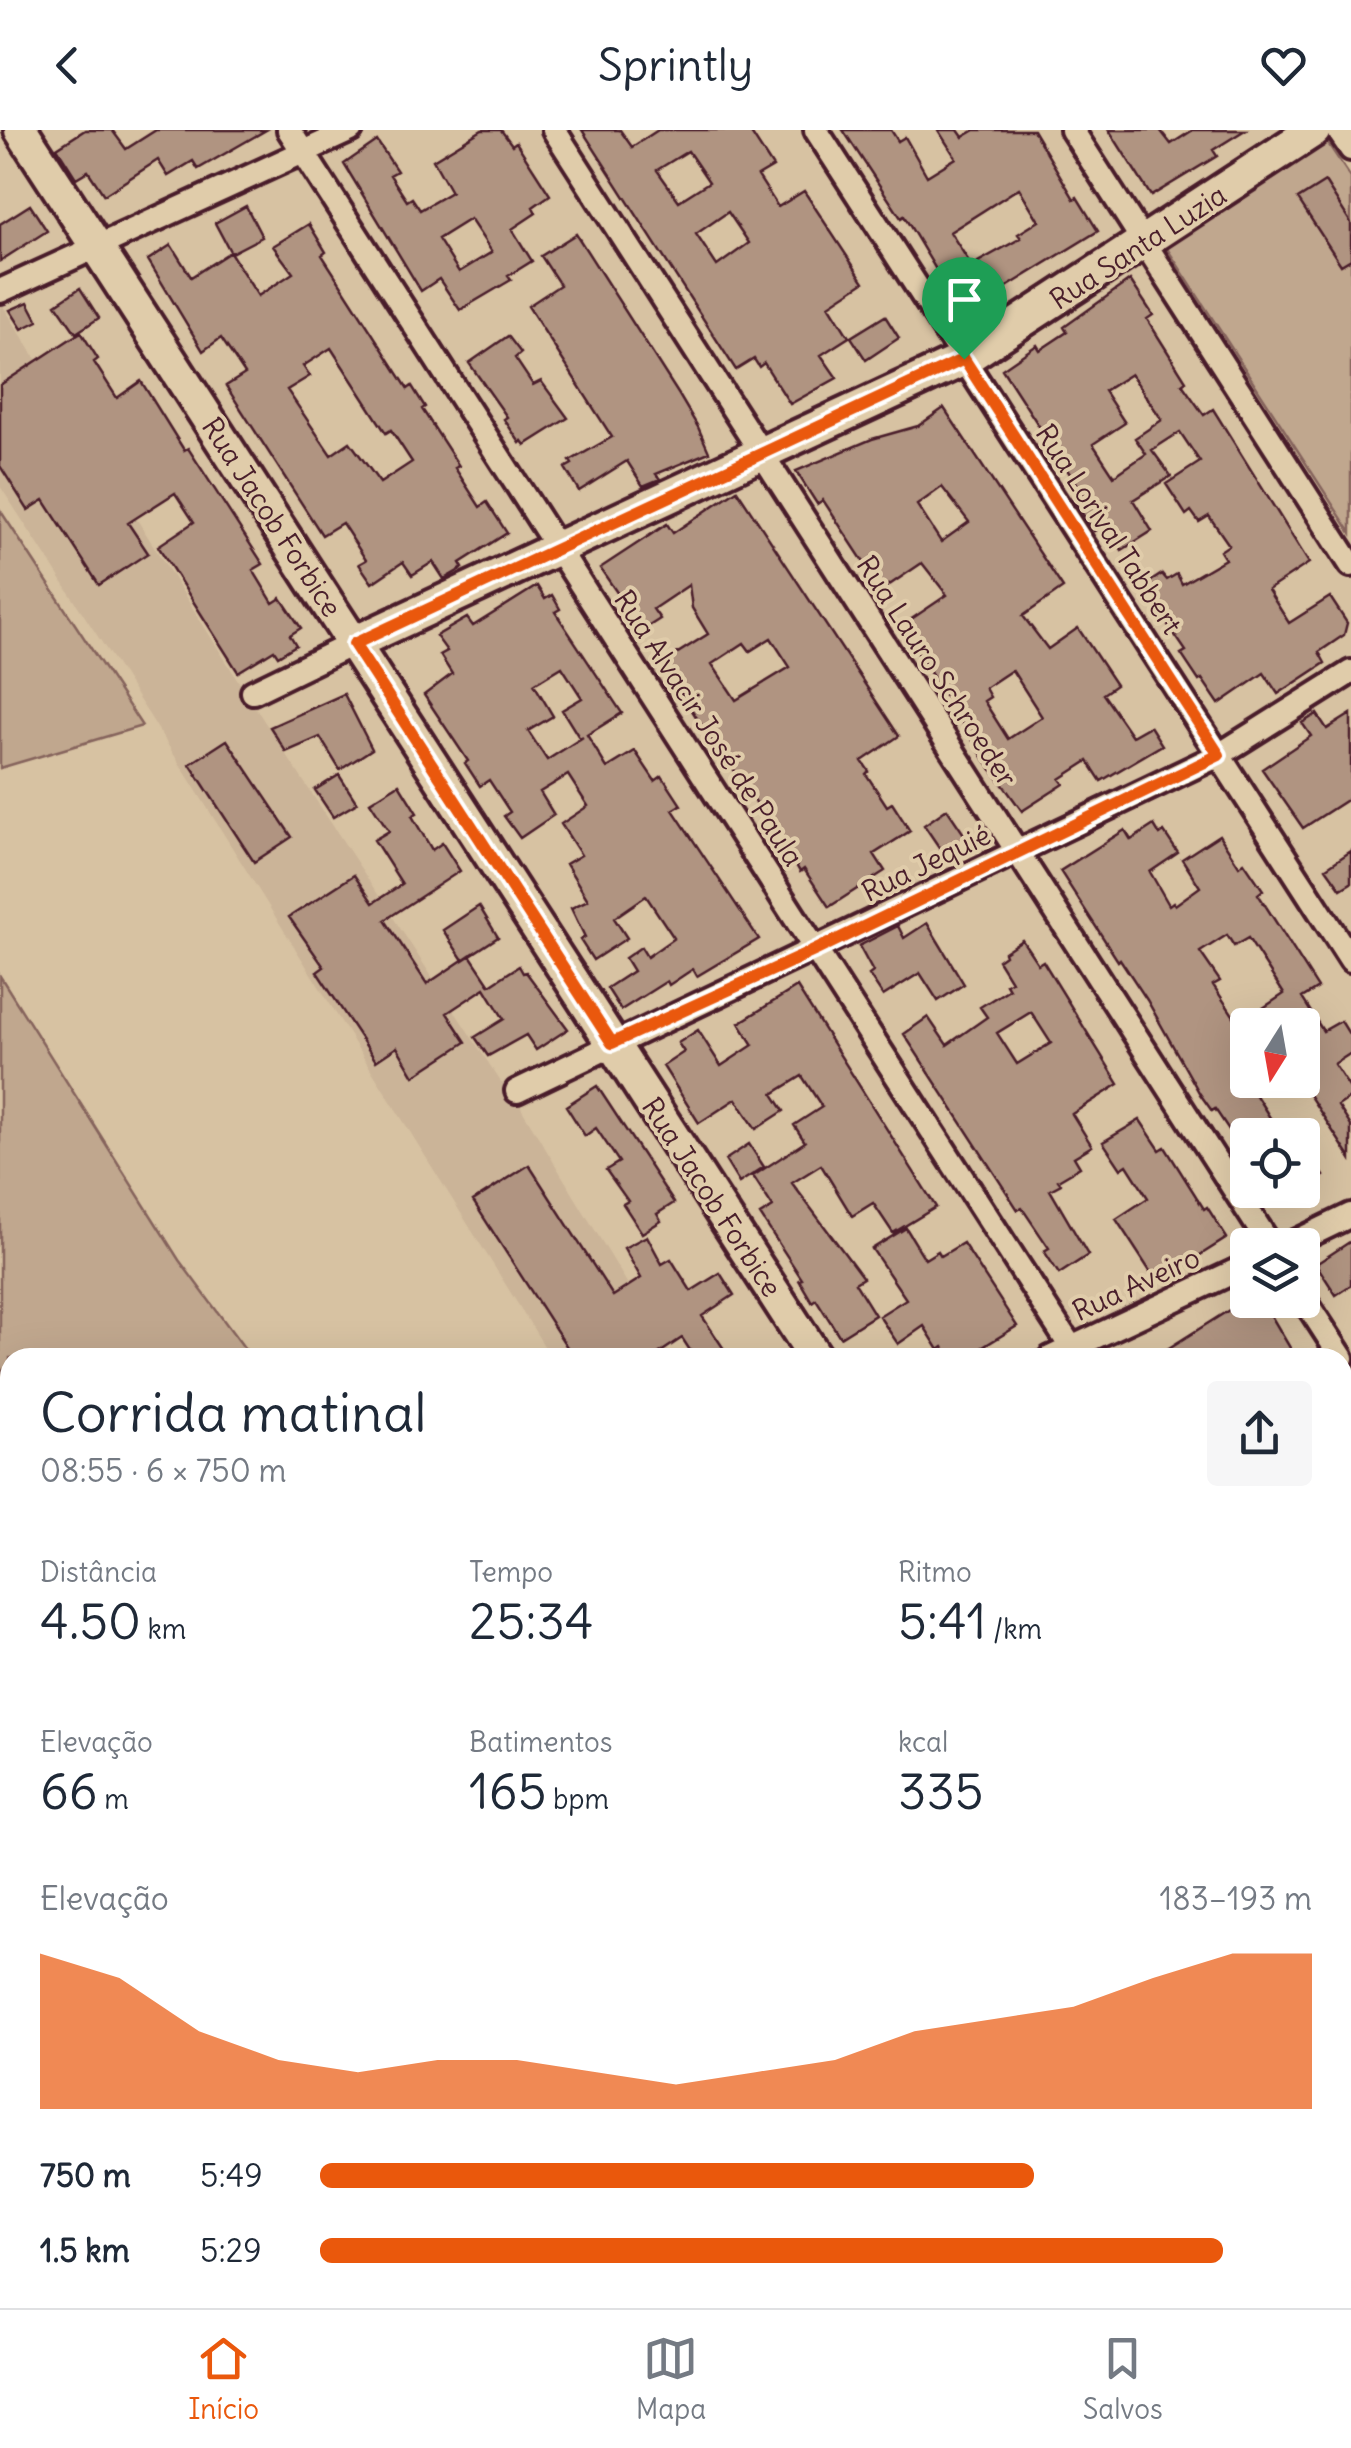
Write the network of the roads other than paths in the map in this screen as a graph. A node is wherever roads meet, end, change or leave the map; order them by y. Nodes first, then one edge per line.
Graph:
1 (22, 130) edge
2 (289, 130) edge
3 (351, 130) edge
4 (554, 130) edge
5 (816, 130) edge
6 (1072, 130) edge
7 (1314, 130) edge
8 (1338, 130) edge
9 (1351, 149) edge
10 (304, 152) junction
11 (1144, 243) junction
12 (98, 247) junction
13 (0, 291) edge
14 (964, 359) junction
15 (761, 452) junction
16 (558, 548) junction
17 (1351, 564) edge
18 (354, 644) junction
19 (1351, 672) edge
20 (253, 692) dead end
21 (1219, 755) junction
22 (1018, 852) junction
23 (816, 950) junction
24 (1351, 960) edge
25 (612, 1043) junction
26 (517, 1092) dead end
27 (1351, 1215) edge
28 (1259, 1228) edge
29 (1320, 1230) edge
30 (1230, 1274) edge
31 (1316, 1318) edge
32 (810, 1348) edge
33 (1072, 1348) edge
34 (1083, 1348) edge
35 (1336, 1348) edge

1 - 12 street, Rua Jacob Forbice
2 - 10 street, Rua Alvacir José de Paula
3 - 10 street
4 - 15 street, Rua Lauro Schroeder
5 - 14 street, Rua Lorival Tabbert
6 - 11 street
7 - 11 street, Rua Santa Luzia
8 - 9 street
10 - 12 street
10 - 16 street, Rua Alvacir José de Paula
11 - 14 street, Rua Santa Luzia
11 - 17 street
12 - 13 street
12 - 18 street, Rua Jacob Forbice
14 - 15 street, Rua Santa Luzia
14 - 21 street, Rua Lorival Tabbert
15 - 16 street, Rua Santa Luzia
15 - 22 street, Rua Lauro Schroeder
16 - 18 street, Rua Santa Luzia
16 - 23 street, Rua Alvacir José de Paula
18 - 20 street, Rua Santa Luzia
18 - 25 street, Rua Jacob Forbice
19 - 21 street, Rua Jequié
21 - 22 street, Rua Jequié
21 - 24 street, Rua Lorival Tabbert
22 - 23 street, Rua Jequié
22 - 28 street, Rua Lauro Schroeder
23 - 25 street, Rua Jequié
23 - 33 street, Rua Alvacir José de Paula
25 - 26 street, Rua Jequié
25 - 32 street, Rua Jacob Forbice
27 - 29 street
30 - 34 street, Rua Aveiro
31 - 35 street

